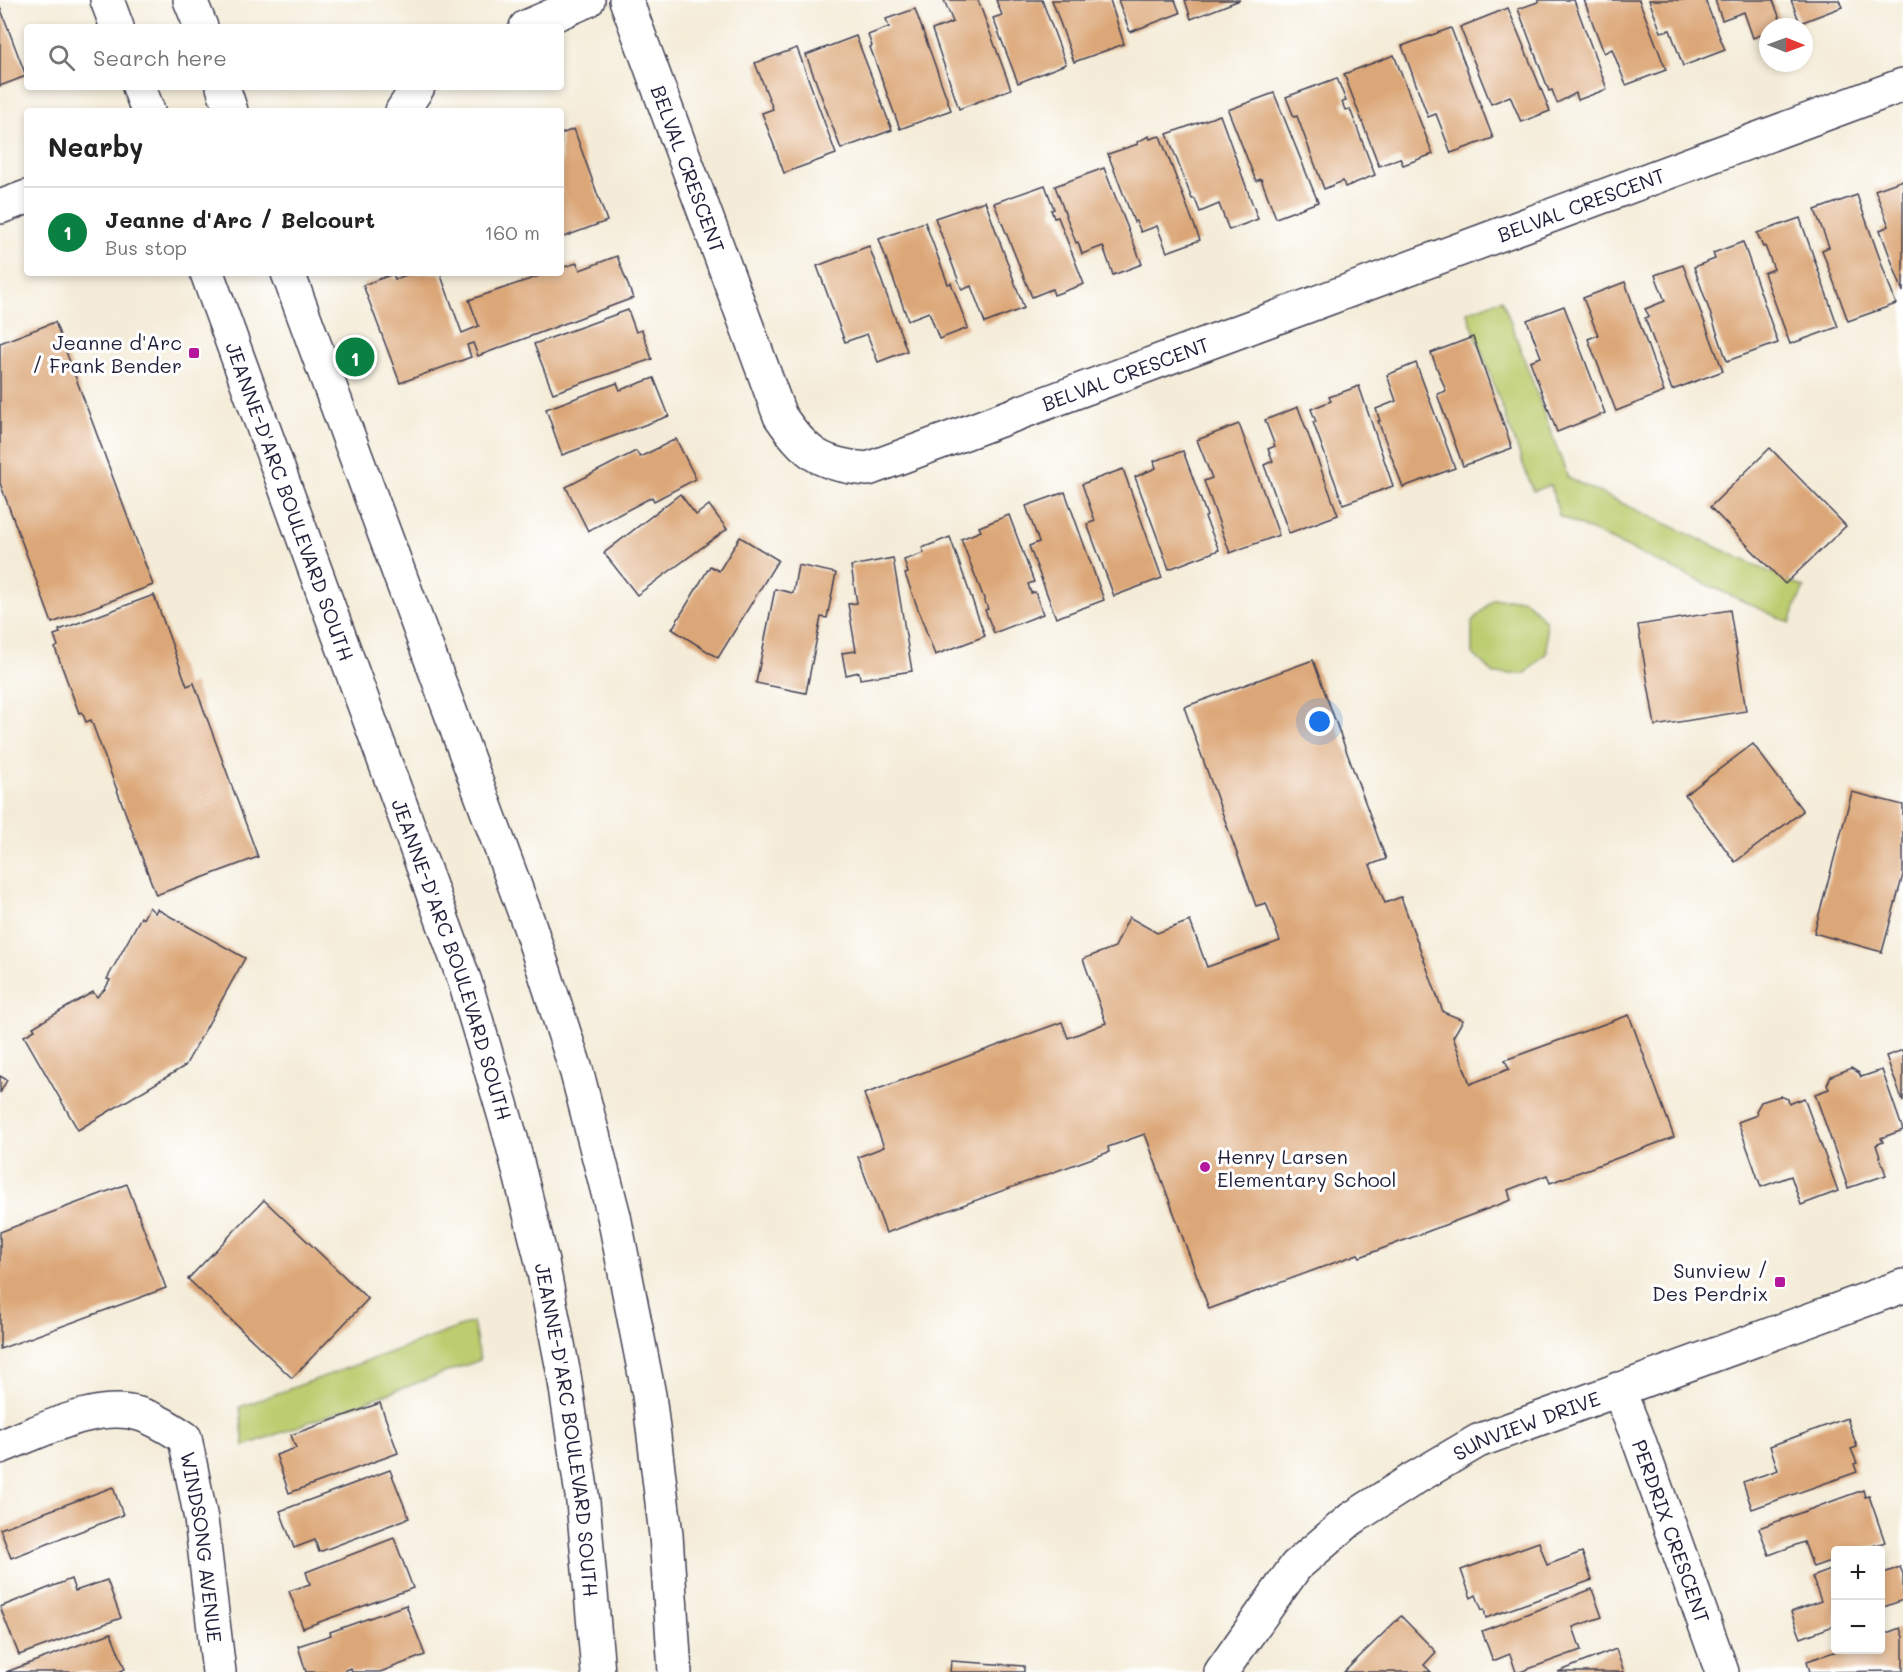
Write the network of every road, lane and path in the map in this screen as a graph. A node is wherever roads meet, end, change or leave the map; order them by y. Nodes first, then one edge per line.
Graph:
1 (107, 0) edge
2 (190, 0) edge
3 (588, 0) edge
4 (626, 0) edge
5 (116, 24) edge
6 (200, 24) edge
7 (533, 24) edge
8 (1903, 85) edge
9 (140, 90) edge
10 (224, 90) edge
11 (416, 90) edge
12 (147, 108) edge
13 (230, 108) edge
14 (404, 108) edge
15 (24, 198) edge
16 (0, 207) edge
17 (208, 276) edge
18 (289, 276) edge
19 (1903, 1286) edge
20 (1618, 1389) junction
21 (0, 1448) edge
22 (219, 1672) edge
23 (598, 1672) edge
24 (675, 1672) edge
25 (1221, 1672) edge
26 (1722, 1672) edge

1 - 5 street
2 - 6 street
3 - 7 street
4 - 8 street, BELVAL CRESCENT
9 - 12 street
10 - 13 street
11 - 14 street
15 - 16 street
17 - 23 street, JEANNE-D'ARC BOULEVARD SOUTH
18 - 24 street
19 - 20 street, SUNVIEW DRIVE
20 - 25 street, SUNVIEW DRIVE
20 - 26 street, PERDRIX CRESCENT
21 - 22 street, WINDSONG AVENUE

